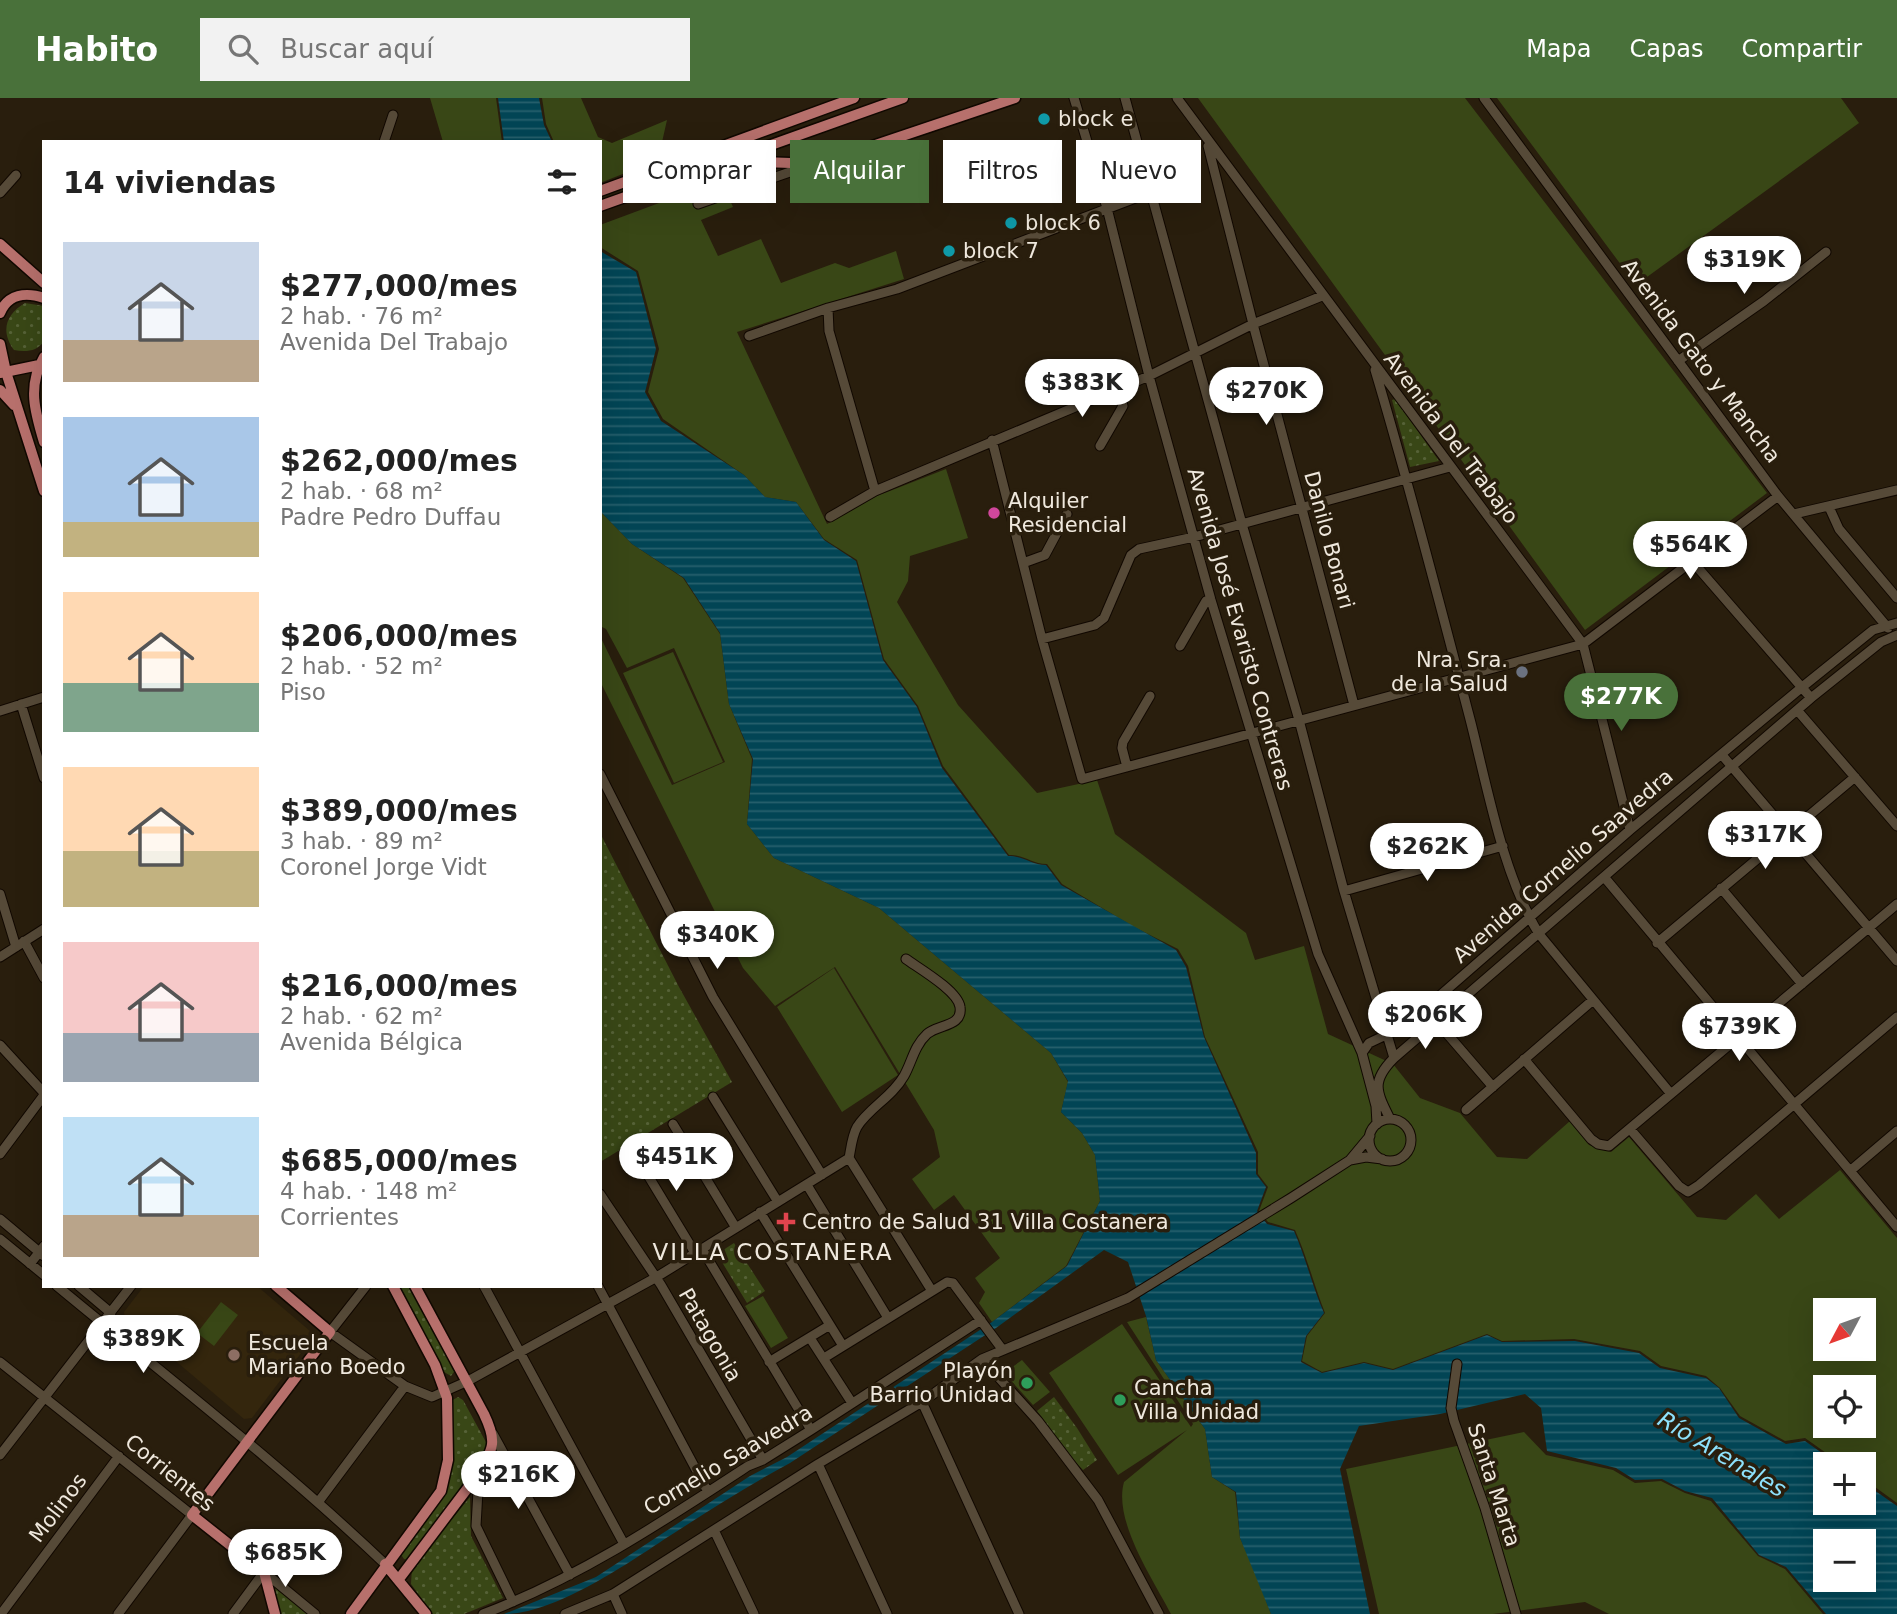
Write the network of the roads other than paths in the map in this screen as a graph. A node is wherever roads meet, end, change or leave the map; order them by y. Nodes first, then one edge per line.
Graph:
1 (854, 98) edge
2 (903, 98) edge
3 (1015, 98) edge
4 (1074, 98) edge
5 (1125, 98) edge
6 (1177, 98) edge
7 (1484, 98) edge
8 (393, 115) dead end
9 (385, 140) edge
10 (892, 140) edge
11 (1136, 140) edge
12 (1207, 141) junction
13 (776, 143) edge
14 (790, 172) edge
15 (16, 175) dead end
16 (602, 190) edge
17 (0, 192) edge
18 (623, 198) edge
19 (1120, 203) edge
20 (1153, 203) edge
21 (698, 204) dead end
22 (602, 205) edge
23 (1107, 208) junction
24 (0, 244) edge
25 (1826, 252) dead end
26 (42, 281) edge
27 (1322, 296) junction
28 (42, 297) edge
29 (828, 308) junction
30 (0, 313) edge
31 (1253, 324) junction
32 (748, 336) dead end
33 (0, 344) edge
34 (1195, 351) junction
35 (1678, 361) junction
36 (1372, 362) junction
37 (42, 364) edge
38 (42, 367) edge
39 (3, 372) edge
40 (1149, 376) junction
41 (1118, 388) junction
42 (0, 390) edge
43 (19, 411) junction
44 (42, 435) edge
45 (992, 440) junction
46 (1100, 446) dead end
47 (1450, 467) junction
48 (1408, 479) junction
49 (42, 485) edge
50 (875, 491) junction
51 (1897, 491) edge
52 (1778, 496) junction
53 (1303, 506) junction
54 (1829, 507) junction
55 (1067, 514) dead end
56 (1794, 514) junction
57 (830, 517) dead end
58 (1242, 524) junction
59 (1194, 537) junction
60 (1692, 561) junction
61 (1023, 563) junction
62 (1897, 598) edge
63 (1211, 600) junction
64 (1897, 623) edge
65 (1885, 625) junction
66 (1896, 637) edge
67 (1042, 639) junction
68 (1583, 643) junction
69 (1180, 646) dead end
70 (1459, 677) junction
71 (1801, 688) junction
72 (1150, 696) dead end
73 (42, 698) edge
74 (1811, 698) junction
75 (20, 704) junction
76 (1354, 705) junction
77 (1797, 710) junction
78 (0, 711) edge
79 (1298, 720) junction
80 (1251, 733) junction
81 (1722, 755) junction
82 (1127, 767) junction
83 (1733, 767) junction
84 (42, 772) edge
85 (1855, 777) junction
86 (602, 778) edge
87 (1897, 826) edge
88 (1630, 830) junction
89 (1788, 832) junction
90 (1503, 846) junction
91 (1605, 878) junction
92 (1721, 888) junction
93 (1344, 891) junction
94 (0, 894) edge
95 (1897, 904) edge
96 (1529, 918) junction
97 (1869, 928) junction
98 (42, 930) edge
99 (1539, 934) junction
100 (1657, 943) junction
101 (20, 944) junction
102 (0, 957) edge
103 (906, 958) dead end
104 (1897, 961) edge
105 (42, 975) edge
106 (1802, 984) junction
107 (1593, 1000) junction
108 (1897, 1017) edge
109 (1437, 1022) junction
110 (1386, 1035) junction
111 (1737, 1038) junction
112 (0, 1045) edge
113 (1362, 1053) junction
114 (1394, 1058) junction
115 (1524, 1059) junction
116 (1493, 1087) junction
117 (42, 1092) edge
118 (1671, 1094) junction
119 (42, 1097) edge
120 (713, 1097) dead end
121 (1794, 1105) junction
122 (1466, 1110) dead end
123 (1390, 1119) junction
124 (673, 1124) dead end
125 (1377, 1124) junction
126 (1630, 1129) junction
127 (1897, 1131) edge
128 (1370, 1136) junction
129 (632, 1149) dead end
130 (0, 1154) edge
131 (849, 1158) junction
132 (1382, 1159) junction
133 (1350, 1160) junction
134 (1850, 1171) junction
135 (822, 1175) junction
136 (807, 1185) junction
137 (602, 1197) edge
138 (778, 1202) junction
139 (760, 1212) junction
140 (0, 1219) edge
141 (1897, 1227) edge
142 (736, 1228) junction
143 (0, 1239) edge
144 (42, 1251) edge
145 (699, 1251) junction
146 (30, 1264) junction
147 (42, 1273) edge
148 (655, 1278) junction
149 (59, 1288) edge
150 (81, 1288) edge
151 (129, 1288) edge
152 (278, 1288) edge
153 (364, 1288) edge
154 (394, 1288) edge
155 (416, 1288) edge
156 (485, 1288) edge
157 (599, 1288) edge
158 (932, 1291) junction
159 (607, 1303) junction
160 (111, 1312) junction
161 (888, 1318) junction
162 (981, 1320) junction
163 (102, 1324) junction
164 (830, 1325) junction
165 (330, 1332) junction
166 (810, 1338) junction
167 (843, 1346) junction
168 (1002, 1349) junction
169 (520, 1352) junction
170 (824, 1358) junction
171 (982, 1359) junction
172 (0, 1362) edge
173 (769, 1362) junction
174 (1457, 1364) dead end
175 (468, 1381) junction
176 (405, 1386) junction
177 (445, 1392) junction
178 (44, 1398) junction
179 (922, 1402) junction
180 (852, 1403) junction
181 (811, 1430) junction
182 (493, 1434) junction
183 (247, 1441) junction
184 (0, 1455) edge
185 (119, 1456) junction
186 (763, 1460) junction
187 (818, 1464) junction
188 (479, 1473) junction
189 (708, 1492) junction
190 (319, 1502) junction
191 (192, 1515) junction
192 (715, 1530) junction
193 (624, 1544) junction
194 (385, 1564) junction
195 (264, 1572) junction
196 (570, 1575) junction
197 (399, 1580) junction
198 (613, 1594) junction
199 (513, 1602) junction
200 (1, 1614) edge
201 (118, 1614) edge
202 (233, 1614) edge
203 (275, 1614) edge
204 (315, 1614) edge
205 (351, 1614) edge
206 (426, 1614) edge
207 (483, 1614) edge
208 (565, 1614) edge
209 (622, 1614) edge
210 (754, 1614) edge
211 (887, 1614) edge
212 (1018, 1614) edge
213 (1159, 1614) edge
214 (1516, 1614) edge

1 - 16 main road
2 - 13 main road
3 - 10 main road
4 - 23 street, Avenida José Evaristo Contreras
5 - 11 street, Avenida José Evaristo Contreras
6 - 12 street, Avenida Del Trabajo
7 - 35 street, Avenida Gato y Mancha
8 - 9 street
12 - 27 street, Avenida Del Trabajo
12 - 31 street, Danilo Bonari
14 - 21 street
15 - 17 street
18 - 22 main road
19 - 23 street
20 - 34 street, Avenida José Evaristo Contreras
23 - 29 street
23 - 40 street, Avenida José Evaristo Contreras
24 - 26 main road
25 - 35 street
27 - 31 street
27 - 36 street, Avenida Del Trabajo
28 - 30 main road
29 - 32 street
29 - 50 street
31 - 34 street
31 - 53 street, Danilo Bonari
33 - 39 main road
34 - 40 street
34 - 58 street, Avenida José Evaristo Contreras
35 - 52 street, Avenida Gato y Mancha
36 - 47 street, Avenida Del Trabajo
36 - 48 street
37 - 39 main road
38 - 44 main road
39 - 43 main road
40 - 41 street
40 - 59 street, Avenida José Evaristo Contreras
41 - 45 street
41 - 46 street
42 - 43 main road
43 - 49 main road
45 - 50 street
45 - 61 street
47 - 48 street
47 - 68 street, Avenida Del Trabajo
48 - 53 street
48 - 70 street
50 - 57 street
51 - 54 street
52 - 56 street, Avenida Gato y Mancha
52 - 60 street
53 - 58 street
53 - 76 street, Danilo Bonari
54 - 56 street
54 - 62 street
55 - 61 street
56 - 65 street, Avenida Gato y Mancha
58 - 59 street
58 - 79 street, Avenida José Evaristo Contreras
59 - 63 street, Avenida José Evaristo Contreras
59 - 67 street
60 - 68 street
60 - 71 street
61 - 67 street
63 - 69 street
63 - 80 street, Avenida José Evaristo Contreras
64 - 65 street
65 - 66 street, Avenida Gato y Mancha
65 - 71 street, Avenida Cornelio Saavedra
66 - 74 street, Avenida Cornelio Saavedra
67 - 82 street
68 - 70 street
68 - 88 street, Avenida Del Trabajo
70 - 76 street
70 - 90 street
71 - 74 street
71 - 81 street, Avenida Cornelio Saavedra
72 - 82 street
73 - 75 street
74 - 77 street, Avenida Cornelio Saavedra
75 - 78 street
75 - 84 street
76 - 79 street
77 - 83 street, Avenida Cornelio Saavedra
77 - 85 street
79 - 80 street
79 - 93 street, Avenida José Evaristo Contreras
80 - 82 street
80 - 113 street, Avenida José Evaristo Contreras
81 - 83 street
81 - 88 street, Avenida Cornelio Saavedra
83 - 89 street
83 - 91 street, Avenida Cornelio Saavedra
85 - 87 street
85 - 89 street
86 - 135 street
88 - 96 street, Avenida Cornelio Saavedra
89 - 92 street
89 - 97 street
90 - 93 street
90 - 96 street
91 - 99 street, Avenida Cornelio Saavedra
91 - 100 street
92 - 100 street
92 - 106 street
93 - 110 street, Avenida José Evaristo Contreras
94 - 101 street
95 - 97 street
96 - 99 street
96 - 110 street, Avenida Cornelio Saavedra
97 - 104 street
97 - 106 street
98 - 101 street
99 - 107 street
99 - 109 street, Avenida Cornelio Saavedra
100 - 111 street
101 - 102 street
101 - 105 street
103 - 131 street
106 - 111 street
107 - 115 street
107 - 118 street
108 - 121 street
109 - 114 street, Avenida Cornelio Saavedra
109 - 116 street
110 - 113 street, Avenida Cornelio Saavedra
110 - 114 street, Avenida José Evaristo Contreras
111 - 118 street
111 - 121 street
112 - 117 street
113 - 125 street, Avenida José Evaristo Contreras
114 - 123 street
115 - 116 street
115 - 126 street
116 - 122 street
118 - 126 street
119 - 130 street
120 - 138 street
121 - 126 street
121 - 134 street
123 - 125 street
123 - 132 street
124 - 142 street
125 - 128 street
127 - 134 street
128 - 132 street
128 - 133 street
129 - 145 street
131 - 135 street
131 - 158 street
132 - 133 street
133 - 168 street
134 - 141 street
135 - 136 street
136 - 138 street
136 - 161 street
137 - 148 street, Patagonia
138 - 139 street
139 - 142 street
139 - 164 street
140 - 144 street
142 - 145 street
143 - 146 street
144 - 146 street
145 - 148 street
145 - 173 street
146 - 147 street
148 - 159 street
148 - 186 street, Patagonia
149 - 163 street
150 - 160 street
151 - 160 street
152 - 165 main road
153 - 165 street
154 - 177 main road
155 - 175 main road
156 - 169 street
157 - 159 street
158 - 161 street
158 - 162 street
159 - 169 street
159 - 189 street
160 - 163 street
161 - 167 street
162 - 168 street
162 - 180 street, Cornelio Saavedra
163 - 178 street
163 - 183 street
164 - 166 street
164 - 167 street
165 - 176 street
165 - 183 main road
166 - 170 street
166 - 173 street
167 - 170 street
168 - 171 street
169 - 175 street
169 - 193 street
170 - 180 street
171 - 179 street
171 - 213 street
172 - 178 street, Corrientes
173 - 181 street
174 - 214 street, Santa Marta
175 - 177 street
175 - 182 main road
176 - 177 street
176 - 190 street
177 - 194 main road
178 - 184 street
178 - 185 street, Corrientes
179 - 187 street
179 - 212 street
180 - 181 street, Cornelio Saavedra
181 - 186 street, Cornelio Saavedra
182 - 188 main road
182 - 196 street
183 - 190 street
183 - 191 main road
185 - 191 street, Corrientes
185 - 200 street, Molinos
186 - 189 street, Cornelio Saavedra
187 - 192 street
187 - 211 street
188 - 197 main road
188 - 199 street
189 - 193 street, Cornelio Saavedra
190 - 194 street
191 - 195 main road, Corrientes
191 - 201 street
192 - 198 street
192 - 210 street
193 - 196 street, Cornelio Saavedra
194 - 197 main road
194 - 205 main road
195 - 202 street
195 - 203 main road
195 - 204 street, Corrientes
196 - 199 street, Cornelio Saavedra
197 - 206 main road
198 - 208 street
198 - 209 street
199 - 207 street, Cornelio Saavedra

